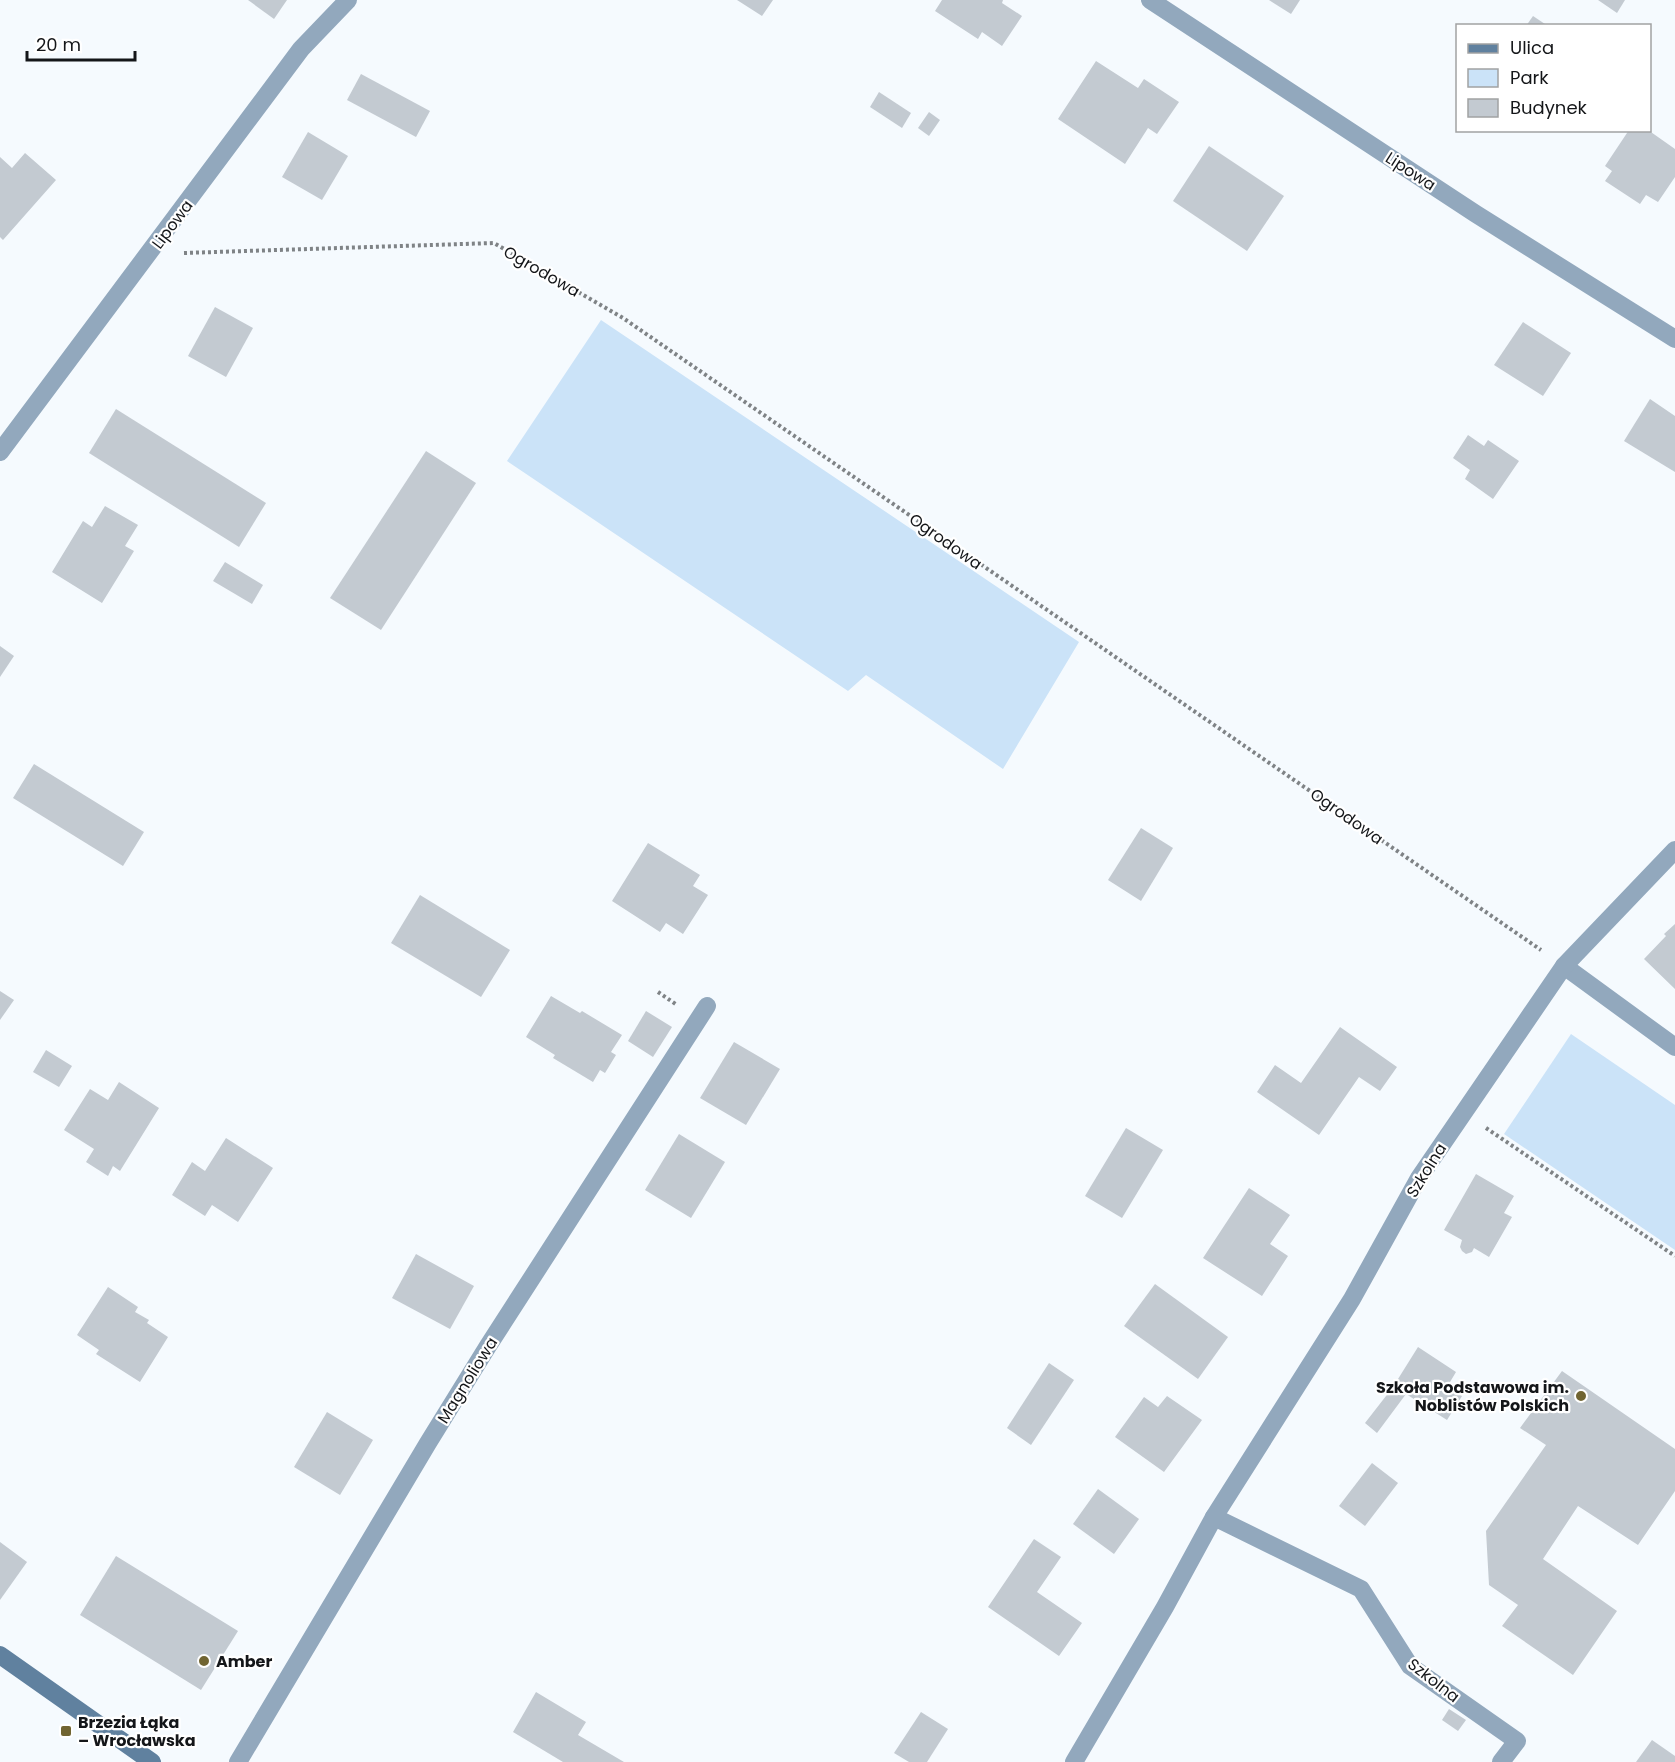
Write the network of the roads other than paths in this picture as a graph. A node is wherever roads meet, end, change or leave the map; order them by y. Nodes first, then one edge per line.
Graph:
1 (348, 0) edge
2 (1150, 0) edge
3 (1675, 339) edge
4 (0, 452) edge
5 (1675, 850) edge
6 (1564, 966) junction
7 (707, 1006) dead end
8 (1675, 1047) edge
9 (1214, 1517) junction
10 (0, 1655) edge
11 (152, 1762) edge
12 (238, 1762) edge
13 (1074, 1762) edge
14 (1501, 1762) edge

1 - 4 street, Lipowa
2 - 3 street, Lipowa
5 - 6 street, Szkolna
6 - 8 street
6 - 9 street, Szkolna
7 - 12 street, Magnoliowa
9 - 13 street, Szkolna
9 - 14 street, Szkolna
10 - 11 street

